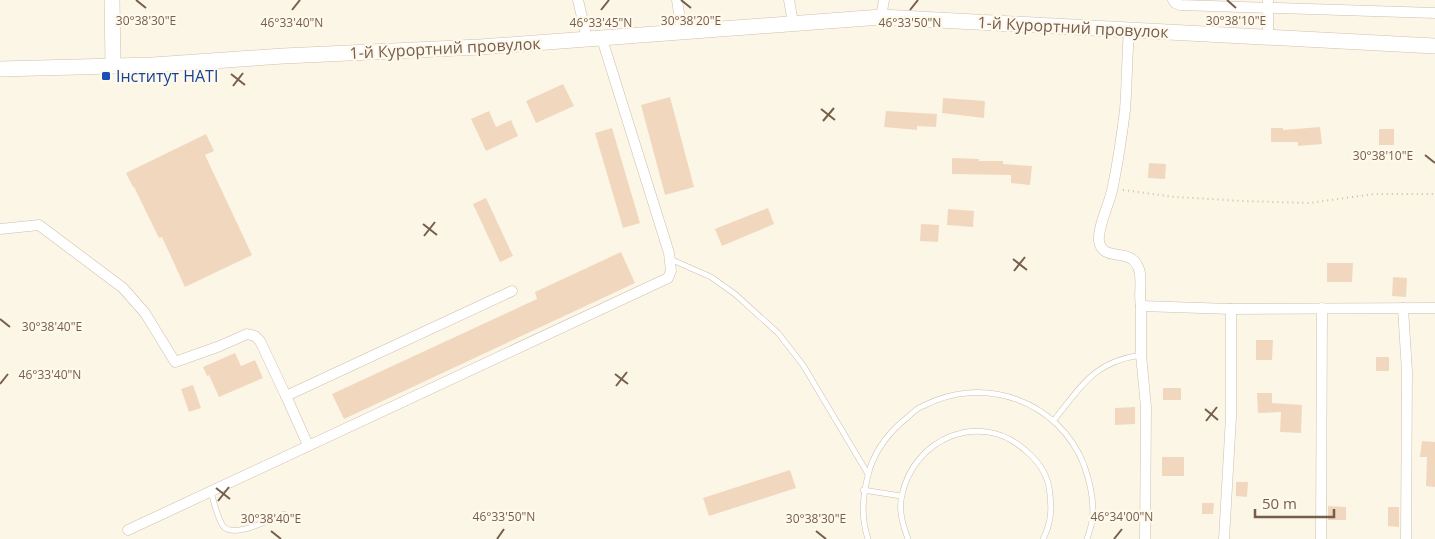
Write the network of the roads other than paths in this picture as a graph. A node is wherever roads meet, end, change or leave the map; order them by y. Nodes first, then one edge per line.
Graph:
1 (112, 0) edge
2 (578, 0) edge
3 (677, 0) edge
4 (789, 0) edge
5 (884, 0) edge
6 (1173, 0) edge
7 (1268, 4) edge
8 (1435, 13) edge
9 (881, 16) junction
10 (793, 23) junction
11 (1129, 30) junction
12 (682, 32) junction
13 (1268, 37) junction
14 (594, 39) junction
15 (1435, 46) edge
16 (113, 65) junction
17 (0, 69) edge
18 (0, 230) edge
19 (669, 259) junction
20 (512, 291) dead end
21 (1141, 306) junction
22 (1231, 308) junction
23 (1322, 308) junction
24 (1403, 308) junction
25 (1435, 308) edge
26 (1141, 355) junction
27 (286, 396) junction
28 (1054, 420) junction
29 (308, 445) junction
30 (868, 474) junction
31 (863, 490) junction
32 (211, 492) junction
33 (901, 496) junction
34 (284, 514) dead end
35 (128, 530) dead end
36 (868, 539) edge
37 (908, 539) edge
38 (1043, 539) edge
39 (1087, 539) edge
40 (1145, 539) edge
41 (1224, 539) edge
42 (1321, 539) edge
43 (1406, 539) edge

1 - 16 street
2 - 14 street
3 - 12 street
4 - 10 street
5 - 9 street
6 - 7 street
7 - 8 street
7 - 13 street
9 - 10 street, 1-й Курортний провулок
9 - 11 street, 1-й Курортний провулок
10 - 12 street, 1-й Курортний провулок
11 - 13 street, 1-й Курортний провулок
11 - 21 street
12 - 14 street, 1-й Курортний провулок
13 - 15 street, 1-й Курортний провулок
14 - 16 street, 1-й Курортний провулок
14 - 19 street
16 - 17 street, 1-й Курортний провулок
18 - 27 street
19 - 29 street
19 - 30 lane
20 - 27 street
21 - 22 street
21 - 26 street
22 - 23 street
22 - 41 street
23 - 24 street
23 - 42 street
24 - 25 street
24 - 43 street
26 - 28 lane
26 - 40 street
27 - 29 street
28 - 30 lane
28 - 39 lane
29 - 32 street
30 - 31 lane
31 - 33 lane
31 - 36 lane
32 - 34 lane
32 - 35 street
33 - 37 lane
33 - 38 lane

